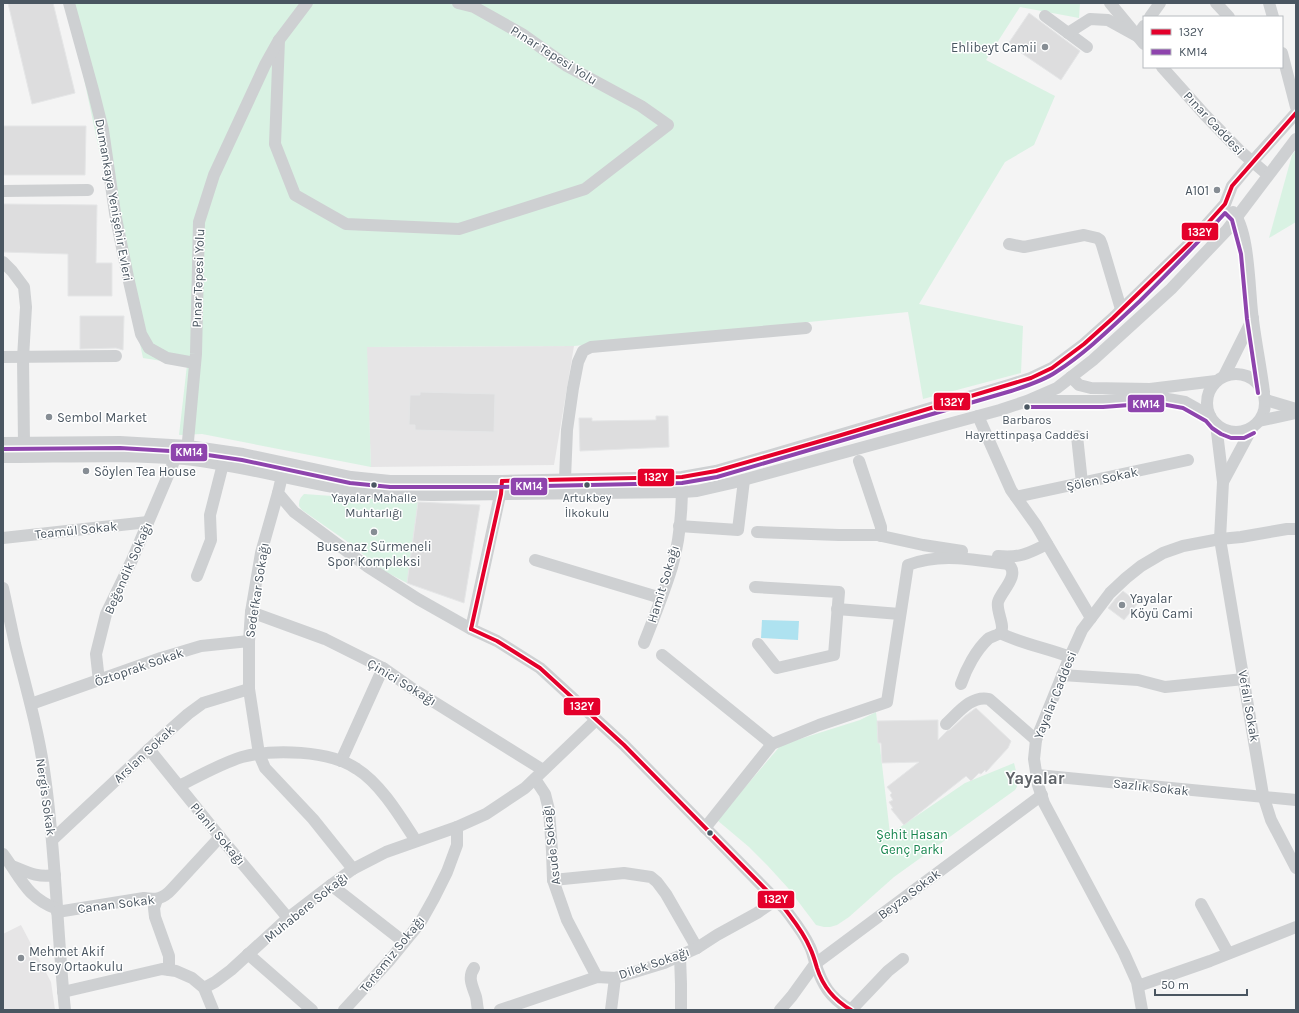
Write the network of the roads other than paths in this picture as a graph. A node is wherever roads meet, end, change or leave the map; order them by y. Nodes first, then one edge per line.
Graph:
1 (69, 3) edge
2 (307, 3) edge
3 (458, 3) edge
4 (1110, 3) edge
5 (1160, 3) edge
6 (1216, 3) edge
7 (1269, 3) edge
8 (1045, 16) dead end
9 (1151, 16) edge
10 (1228, 16) edge
11 (1273, 16) edge
12 (1068, 33) junction
13 (1142, 35) edge
14 (279, 40) junction
15 (1087, 47) dead end
16 (1284, 67) edge
17 (1163, 68) edge
18 (1296, 107) edge
19 (1296, 113) edge
20 (1296, 139) edge
21 (1252, 162) junction
22 (1268, 175) junction
23 (88, 190) dead end
24 (3, 191) edge
25 (1225, 204) junction
26 (1237, 217) junction
27 (1009, 244) dead end
28 (3, 262) edge
29 (1122, 309) junction
30 (1253, 318) junction
31 (806, 328) dead end
32 (116, 356) dead end
33 (3, 357) edge
34 (23, 358) junction
35 (195, 363) junction
36 (1071, 377) junction
37 (1220, 379) junction
38 (1265, 396) junction
39 (1027, 401) junction
40 (1296, 408) edge
41 (1296, 413) edge
42 (978, 416) junction
43 (1213, 420) junction
44 (1256, 425) junction
45 (1077, 436) dead end
46 (3, 443) edge
47 (24, 444) junction
48 (188, 446) junction
49 (3, 457) edge
50 (181, 459) junction
51 (1188, 460) dead end
52 (859, 461) dead end
53 (223, 464) junction
54 (282, 476) junction
55 (682, 477) junction
56 (565, 479) junction
57 (744, 480) junction
58 (502, 481) junction
59 (1223, 482) junction
60 (1082, 483) junction
61 (682, 492) junction
62 (278, 493) junction
63 (501, 494) junction
64 (1016, 497) junction
65 (148, 522) junction
66 (680, 526) junction
67 (1296, 529) edge
68 (757, 532) dead end
69 (881, 536) junction
70 (3, 538) edge
71 (1220, 539) junction
72 (1047, 544) junction
73 (535, 560) dead end
74 (197, 576) dead end
75 (755, 587) dead end
76 (3, 588) edge
77 (661, 598) junction
78 (837, 609) junction
79 (251, 612) junction
80 (900, 614) junction
81 (1091, 618) junction
82 (471, 629) junction
83 (1000, 633) junction
84 (249, 641) junction
85 (9, 643) edge
86 (644, 643) dead end
87 (758, 644) dead end
88 (662, 655) dead end
89 (1070, 657) junction
90 (383, 668) junction
91 (1062, 675) junction
92 (1244, 679) junction
93 (99, 681) junction
94 (962, 684) dead end
95 (249, 689) junction
96 (31, 704) junction
97 (596, 720) junction
98 (946, 724) dead end
99 (1036, 740) junction
100 (772, 744) junction
101 (149, 749) junction
102 (259, 754) junction
103 (342, 761) junction
104 (539, 774) junction
105 (1037, 776) junction
106 (178, 786) junction
107 (1042, 795) junction
108 (1264, 798) junction
109 (1296, 800) edge
110 (457, 827) junction
111 (705, 828) junction
112 (220, 838) junction
113 (52, 840) junction
114 (416, 842) junction
115 (3, 854) edge
116 (12, 866) junction
117 (1296, 868) edge
118 (353, 869) junction
119 (55, 875) junction
120 (553, 880) junction
121 (331, 885) junction
122 (157, 899) junction
123 (776, 900) junction
124 (1201, 904) dead end
125 (57, 911) junction
126 (288, 918) junction
127 (1296, 927) edge
128 (404, 942) junction
129 (697, 948) junction
130 (1228, 953) junction
131 (248, 954) junction
132 (680, 956) junction
133 (903, 960) dead end
134 (815, 964) junction
135 (474, 968) dead end
136 (169, 970) junction
137 (597, 978) junction
138 (615, 978) junction
139 (1138, 986) junction
140 (204, 988) junction
141 (63, 992) junction
142 (65, 1010) edge
143 (213, 1010) edge
144 (312, 1010) edge
145 (344, 1010) edge
146 (478, 1010) edge
147 (500, 1010) edge
148 (611, 1010) edge
149 (681, 1010) edge
150 (780, 1010) edge
151 (851, 1010) edge
152 (1142, 1010) edge

1 - 35 street, Dumankaya Yenişehir Evleri
2 - 14 street, Pınar Tepesi Yolu
3 - 14 street, Pınar Tepesi Yolu
4 - 13 street
5 - 9 street
6 - 10 street
7 - 11 street
8 - 12 street
12 - 13 street
12 - 15 street
14 - 35 street, Pınar Tepesi Yolu
16 - 18 street
17 - 21 street, Pınar Caddesi
19 - 21 street
20 - 22 street
21 - 22 street, Pınar Caddesi
21 - 25 street
22 - 26 street
23 - 24 street, Dumankaya Yenişehir Evleri
25 - 26 street
25 - 29 street
26 - 30 street
26 - 36 street
27 - 29 street
28 - 34 street
29 - 55 street
30 - 37 street
30 - 38 street
31 - 56 street
32 - 34 street
33 - 34 street
34 - 47 street
35 - 48 street, Pınar Tepesi Yolu
36 - 37 street
36 - 39 street
37 - 38 street
37 - 43 street
38 - 40 street
38 - 44 street
39 - 42 street
39 - 43 street
41 - 44 street
42 - 57 street
42 - 64 street
43 - 44 street
43 - 59 street, Vefalı Sokak
44 - 59 street
45 - 60 street
46 - 47 street
47 - 48 street
48 - 50 street, Pınar Tepesi Yolu
48 - 58 street
49 - 50 street
50 - 53 street
50 - 65 street, Beğendik Sokağı
51 - 60 street, Şölen Sokak
52 - 69 street
53 - 54 street
53 - 74 street
54 - 62 street, Sedefkar Sokağı
54 - 63 street
55 - 56 street
55 - 61 street, Hamit Sokağı
56 - 58 street
57 - 61 street
57 - 66 street
58 - 63 street
59 - 71 street, Vefalı Sokak
60 - 64 street, Şölen Sokak
61 - 63 street
61 - 66 street, Hamit Sokağı
62 - 79 street, Sedefkar Sokağı
62 - 82 street
63 - 82 street
64 - 72 street
65 - 70 street, Teamül Sokak
65 - 93 street, Beğendik Sokağı
66 - 77 street, Hamit Sokağı
67 - 71 street, Yayalar Caddesi
68 - 69 street
69 - 72 street
71 - 81 street, Yayalar Caddesi
71 - 92 street, Vefalı Sokak
72 - 81 street
73 - 77 street
75 - 78 street
76 - 85 street, Nergis Sokak
77 - 86 street, Hamit Sokağı
78 - 80 street
78 - 87 street
79 - 84 street, Sedefkar Sokağı
79 - 90 street, Çinici Sokağı
80 - 83 street
80 - 100 street
81 - 89 street, Yayalar Caddesi
82 - 97 street
83 - 89 street
83 - 94 street
84 - 93 street, Öztoprak Sokak
84 - 95 street, Sedefkar Sokağı
85 - 96 street, Nergis Sokak
88 - 100 street
89 - 91 street, Yayalar Caddesi
90 - 103 street
90 - 104 street, Çinici Sokağı
91 - 92 street
91 - 99 street, Yayalar Caddesi
92 - 108 street, Vefalı Sokak
93 - 96 street, Öztoprak Sokak
95 - 101 street, Arslan Sokak
95 - 102 street, Sedefkar Sokağı
96 - 113 street, Nergis Sokak
97 - 104 street, Muhabere Sokağı
97 - 111 street
98 - 99 street
99 - 105 street, Yayalar Caddesi
100 - 111 street
101 - 106 street, Planlı Sokağı
101 - 113 street, Arslan Sokak
102 - 103 street
102 - 106 street
102 - 118 street, Sedefkar Sokağı
103 - 114 street
104 - 110 street, Muhabere Sokağı
104 - 120 street, Asude Sokağı
105 - 107 street, Yayalar Caddesi
105 - 108 street, Sazlık Sokak
106 - 112 street, Planlı Sokağı
107 - 134 street, Beyza Sokak
107 - 139 street, Yayalar Caddesi
108 - 109 street, Sazlık Sokak
108 - 117 street, Vefalı Sokak
110 - 114 street, Muhabere Sokağı
110 - 128 street, Tertemiz Sokağı
111 - 123 street
112 - 122 street, Canan Sokak
112 - 126 street, Planlı Sokağı
113 - 119 street, Nergis Sokak
114 - 118 street, Muhabere Sokağı
115 - 116 street
116 - 119 street
116 - 125 street
118 - 121 street, Muhabere Sokağı
119 - 125 street, Nergis Sokak
120 - 129 street
120 - 137 street, Asude Sokağı
121 - 126 street, Muhabere Sokağı
121 - 128 street
122 - 125 street, Canan Sokak
122 - 136 street
123 - 129 street, Dilek Sokağı
123 - 134 street
124 - 130 street
125 - 141 street, Nergis Sokak
126 - 131 street, Muhabere Sokağı
127 - 130 street
128 - 145 street, Tertemiz Sokağı
129 - 132 street, Dilek Sokağı
130 - 139 street
131 - 140 street, Muhabere Sokağı
131 - 144 street
132 - 138 street, Dilek Sokağı
132 - 149 street
133 - 151 street
134 - 150 street, Beyza Sokak
134 - 151 street
135 - 146 street
136 - 140 street
136 - 141 street
137 - 138 street, Dilek Sokağı
137 - 147 street, Dilek Sokağı
138 - 148 street
139 - 152 street, Yayalar Caddesi
140 - 143 street
141 - 142 street, Nergis Sokak

